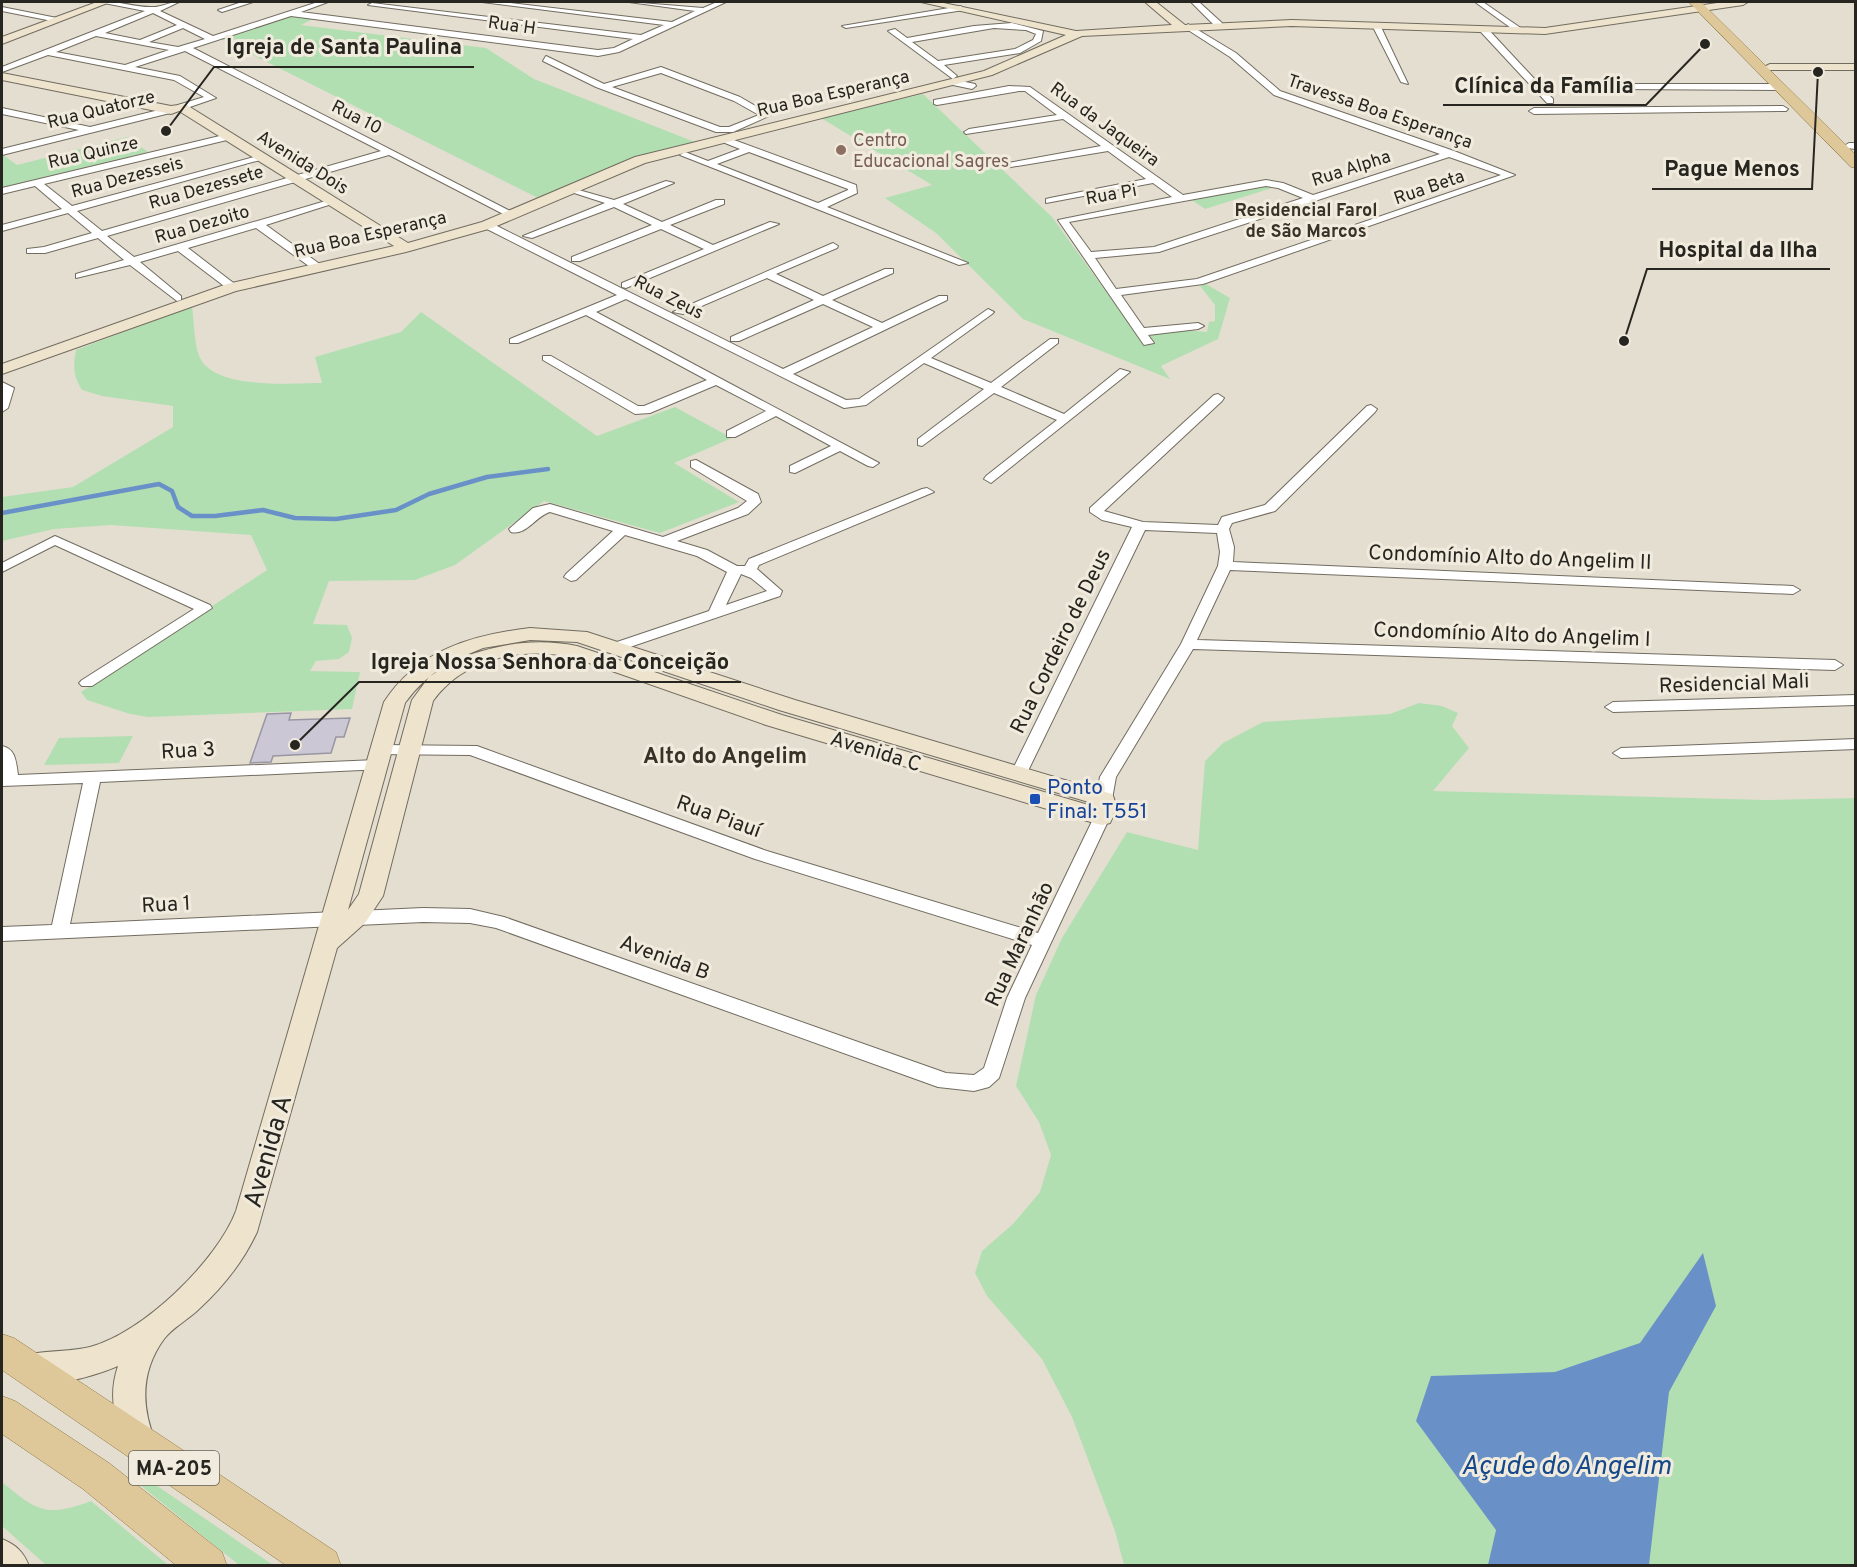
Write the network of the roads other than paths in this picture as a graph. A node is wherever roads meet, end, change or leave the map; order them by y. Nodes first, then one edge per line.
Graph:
1 (104, 2) edge
2 (175, 2) edge
3 (249, 2) edge
4 (324, 2) edge
5 (383, 2) edge
6 (486, 2) edge
7 (550, 2) edge
8 (633, 2) edge
9 (722, 2) edge
10 (927, 2) edge
11 (1150, 2) edge
12 (1195, 2) edge
13 (1479, 2) edge
14 (1743, 2) edge
15 (1701, 3) edge
16 (372, 5) junction
17 (962, 5) edge
18 (539, 8) junction
19 (2, 9) edge
20 (363, 9) dead end
21 (153, 10) junction
22 (222, 10) dead end
23 (705, 10) junction
24 (353, 12) dead end
25 (291, 13) junction
26 (334, 18) junction
27 (57, 20) junction
28 (513, 23) junction
29 (674, 24) junction
30 (183, 25) junction
31 (1218, 25) junction
32 (1376, 25) junction
33 (846, 26) dead end
34 (1184, 26) junction
35 (1483, 29) junction
36 (1521, 31) junction
37 (892, 32) dead end
38 (94, 33) junction
39 (1053, 33) dead end
40 (1071, 33) junction
41 (642, 38) junction
42 (4, 39) edge
43 (212, 39) junction
44 (488, 39) junction
45 (905, 41) junction
46 (141, 42) junction
47 (183, 49) junction
48 (46, 52) junction
49 (546, 59) dead end
50 (937, 64) junction
51 (1770, 67) junction
52 (1856, 67) edge
53 (124, 68) junction
54 (2, 70) edge
55 (2, 76) edge
56 (954, 79) junction
57 (1405, 82) dead end
58 (972, 86) dead end
59 (604, 87) junction
60 (1621, 87) dead end
61 (1779, 87) junction
62 (1550, 101) dead end
63 (937, 102) dead end
64 (176, 109) junction
65 (1783, 109) dead end
66 (2, 111) edge
67 (1534, 111) dead end
68 (1066, 116) junction
69 (91, 130) junction
70 (969, 132) dead end
71 (731, 134) junction
72 (228, 137) junction
73 (1108, 148) junction
74 (1853, 148) edge
75 (748, 149) junction
76 (2, 152) edge
77 (390, 152) junction
78 (1451, 153) junction
79 (685, 155) dead end
80 (262, 158) junction
81 (708, 164) junction
82 (1856, 164) edge
83 (1008, 166) dead end
84 (1510, 175) joint
85 (296, 179) junction
86 (1154, 180) junction
87 (36, 183) junction
88 (669, 183) dead end
89 (578, 187) junction
90 (2, 191) edge
91 (1180, 198) junction
92 (1311, 198) junction
93 (609, 201) junction
94 (1050, 201) dead end
95 (333, 202) junction
96 (720, 202) dead end
97 (818, 207) junction
98 (69, 210) junction
99 (513, 215) junction
100 (258, 224) junction
101 (774, 224) dead end
102 (487, 225) junction
103 (662, 225) junction
104 (2, 228) edge
105 (99, 234) junction
106 (528, 236) dead end
107 (833, 246) dead end
108 (180, 247) junction
109 (406, 248) junction
110 (713, 249) junction
111 (31, 251) dead end
112 (1087, 256) junction
113 (576, 259) dead end
114 (132, 261) junction
115 (963, 263) dead end
116 (317, 267) junction
117 (889, 271) dead end
118 (766, 274) junction
119 (80, 276) dead end
120 (232, 287) junction
121 (626, 290) junction
122 (1114, 293) junction
123 (177, 298) dead end
124 (943, 298) dead end
125 (823, 300) junction
126 (586, 311) junction
127 (679, 312) dead end
128 (988, 312) dead end
129 (1198, 326) dead end
130 (882, 327) junction
131 (1140, 332) junction
132 (735, 339) dead end
133 (514, 341) dead end
134 (1054, 341) dead end
135 (1148, 344) dead end
136 (547, 358) dead end
137 (924, 359) junction
138 (2, 369) edge
139 (1124, 372) dead end
140 (782, 374) junction
141 (716, 380) junction
142 (2, 386) edge
143 (993, 388) junction
144 (1218, 398) dead end
145 (2, 408) edge
146 (1371, 409) dead end
147 (775, 412) junction
148 (1066, 419) junction
149 (731, 434) dead end
150 (922, 442) dead end
151 (840, 446) junction
152 (873, 463) dead end
153 (696, 464) dead end
154 (795, 469) dead end
155 (991, 479) dead end
156 (927, 492) dead end
157 (1140, 526) junction
158 (516, 529) dead end
159 (1222, 529) junction
160 (622, 530) junction
161 (662, 542) junction
162 (1225, 566) junction
163 (2, 568) edge
164 (742, 571) junction
165 (571, 577) dead end
166 (1793, 590) dead end
167 (716, 611) junction
168 (535, 632) joint
169 (1188, 644) junction
170 (616, 647) junction
171 (1835, 665) dead end
172 (87, 683) dead end
173 (1856, 700) edge
174 (1613, 707) dead end
175 (780, 712) junction
176 (1856, 744) edge
177 (409, 749) junction
178 (2, 751) edge
179 (1621, 753) dead end
180 (379, 757) junction
181 (1018, 775) junction
182 (93, 777) junction
183 (6, 781) edge
184 (1103, 808) junction
185 (356, 917) junction
186 (60, 931) junction
187 (330, 931) junction
188 (2, 934) edge
189 (1042, 941) junction
190 (974, 1083) joint
191 (156, 1328) junction
192 (15, 1359) edge
193 (2, 1413) edge
194 (142, 1447) junction
195 (2, 1556) edge
196 (12, 1566) edge
197 (208, 1566) edge
198 (321, 1566) edge

1 - 21 street
1 - 27 street
2 - 21 street
3 - 22 street
4 - 25 street
5 - 16 street
6 - 18 street
7 - 18 street
8 - 23 street
9 - 23 street, Rua H
10 - 17 street
11 - 34 street, Travessa Boa Esperança
12 - 31 street
13 - 36 street
14 - 15 street, Rua Boa Esperança
15 - 36 street, Rua Boa Esperança
15 - 51 main road
15 - 61 main road
16 - 20 street
16 - 28 street
17 - 33 street
17 - 40 street
18 - 28 street
18 - 29 street
19 - 27 street
21 - 30 street
21 - 38 street
23 - 29 street, Rua H
24 - 26 street
25 - 26 street, Rua H
25 - 43 street
26 - 44 street, Rua H
27 - 42 street
28 - 41 street
28 - 44 street
29 - 41 street, Rua H
30 - 43 street
30 - 46 street
31 - 32 street, Rua Boa Esperança
31 - 34 street, Rua Boa Esperança
32 - 35 street, Rua Boa Esperança
32 - 57 street
34 - 40 street, Rua Boa Esperança
34 - 78 street, Travessa Boa Esperança
35 - 36 street, Rua Boa Esperança
35 - 62 street
37 - 45 street
38 - 46 street, Rua 10
38 - 48 street
39 - 40 street
40 - 56 street, Rua Boa Esperança
41 - 44 street, Rua H
43 - 47 street
45 - 50 street
45 - 50 street
46 - 47 street, Rua 10
47 - 53 street
47 - 77 street, Rua 10
48 - 53 street
48 - 54 street
49 - 59 street, Rua Boa Esperança
50 - 56 street
51 - 52 street
51 - 74 main road
53 - 64 street, Rua Quatorze
55 - 64 street, Avenida Dois
56 - 58 street
56 - 71 street, Rua Boa Esperança
59 - 71 street, Rua Boa Esperança
59 - 71 street, Rua Boa Esperança
60 - 61 street
61 - 82 main road
63 - 68 street, Rua da Jaqueira
64 - 69 street, Rua Quatorze
64 - 72 street, Avenida Dois
65 - 67 street
66 - 69 street
68 - 70 street
68 - 73 street, Rua da Jaqueira
69 - 76 street, Rua Quatorze
71 - 75 street
71 - 89 street, Rua Boa Esperança
72 - 80 street, Avenida Dois
72 - 87 street, Rua Quinze
73 - 83 street
73 - 86 street, Rua da Jaqueira
75 - 81 street
75 - 97 street
77 - 85 street, Rua Dezessete
77 - 99 street, Rua 10
78 - 84 street, Travessa Boa Esperança
78 - 92 street, Rua Alpha
79 - 81 street
80 - 85 street, Avenida Dois
80 - 98 street, Rua Dezesseis
81 - 97 street
84 - 122 street, Rua Beta
85 - 95 street, Avenida Dois
85 - 105 street, Rua Dezessete
86 - 91 street, Rua da Jaqueira
86 - 94 street
87 - 90 street, Rua Quinze
87 - 98 street
88 - 93 street
89 - 93 street
89 - 99 street, Rua Boa Esperança
91 - 92 street, Rua Pi
91 - 112 street, Rua Pi
92 - 112 street, Rua Alpha
93 - 103 street
93 - 106 street
95 - 100 street, Rua Dezoito
95 - 109 street, Avenida Dois
96 - 103 street
97 - 115 street
98 - 104 street, Rua Dezesseis
98 - 105 street
99 - 102 street, Rua Boa Esperança
100 - 108 street, Rua Dezoito
100 - 116 street
101 - 110 street
102 - 109 street, Rua Boa Esperança
102 - 121 street, Rua Zeus
103 - 110 street
103 - 113 street
105 - 111 street, Rua Dezessete
105 - 114 street
107 - 118 street
108 - 114 street, Rua Dezoito
108 - 120 street
109 - 116 street, Rua Boa Esperança
110 - 121 street
112 - 122 street, Rua Pi
114 - 119 street, Rua Dezoito
114 - 123 street
116 - 120 street, Rua Boa Esperança
117 - 125 street
118 - 125 street
118 - 127 street
120 - 138 street, Rua Boa Esperança
121 - 126 street
121 - 140 street, Rua Zeus
122 - 131 street, Rua Pi
124 - 130 street
125 - 130 street
125 - 132 street
126 - 133 street
126 - 141 street
128 - 137 street
129 - 131 street
130 - 140 street
131 - 135 street, Rua Pi
134 - 143 street
136 - 141 street
137 - 140 street, Rua Zeus
137 - 143 street
139 - 148 street
141 - 147 street
142 - 145 street
143 - 148 street
143 - 150 street
144 - 157 street
146 - 159 street
147 - 149 street
147 - 151 street
148 - 155 street
151 - 152 street
151 - 154 street
153 - 161 street
156 - 164 street
157 - 159 street
157 - 181 street, Rua Cordeiro de Deus
158 - 160 street
159 - 162 street
160 - 161 street
160 - 165 street
161 - 164 street
162 - 166 street, Condomínio Alto do Angelim II
162 - 169 street
163 - 172 street
164 - 167 street
164 - 167 street
167 - 170 street
168 - 170 street, Avenida C
168 - 180 street, Avenida A
169 - 171 street, Condomínio Alto do Angelim I
169 - 184 street
170 - 175 street, Avenida C
173 - 174 street, Residencial Mali
175 - 177 street, Avenida C
175 - 181 street, Avenida C
175 - 184 street, Avenida C
176 - 179 street
177 - 180 street, Rua Piauí
177 - 185 street
177 - 189 street, Rua Piauí
178 - 183 street
180 - 182 street, Rua 3
180 - 187 street, Avenida A
181 - 184 street, Avenida C
182 - 183 street, Rua 3
182 - 186 street
184 - 189 street, Rua Maranhão
185 - 187 street
185 - 190 street, Avenida B
186 - 187 street, Rua 1
186 - 188 street, Rua 1
187 - 191 street, Avenida A
189 - 190 street, Rua Maranhão
191 - 192 street, Avenida A
191 - 194 street, Avenida A
192 - 194 main road, MA-205
193 - 197 main road, MA-205
194 - 198 main road, MA-205
195 - 196 street

